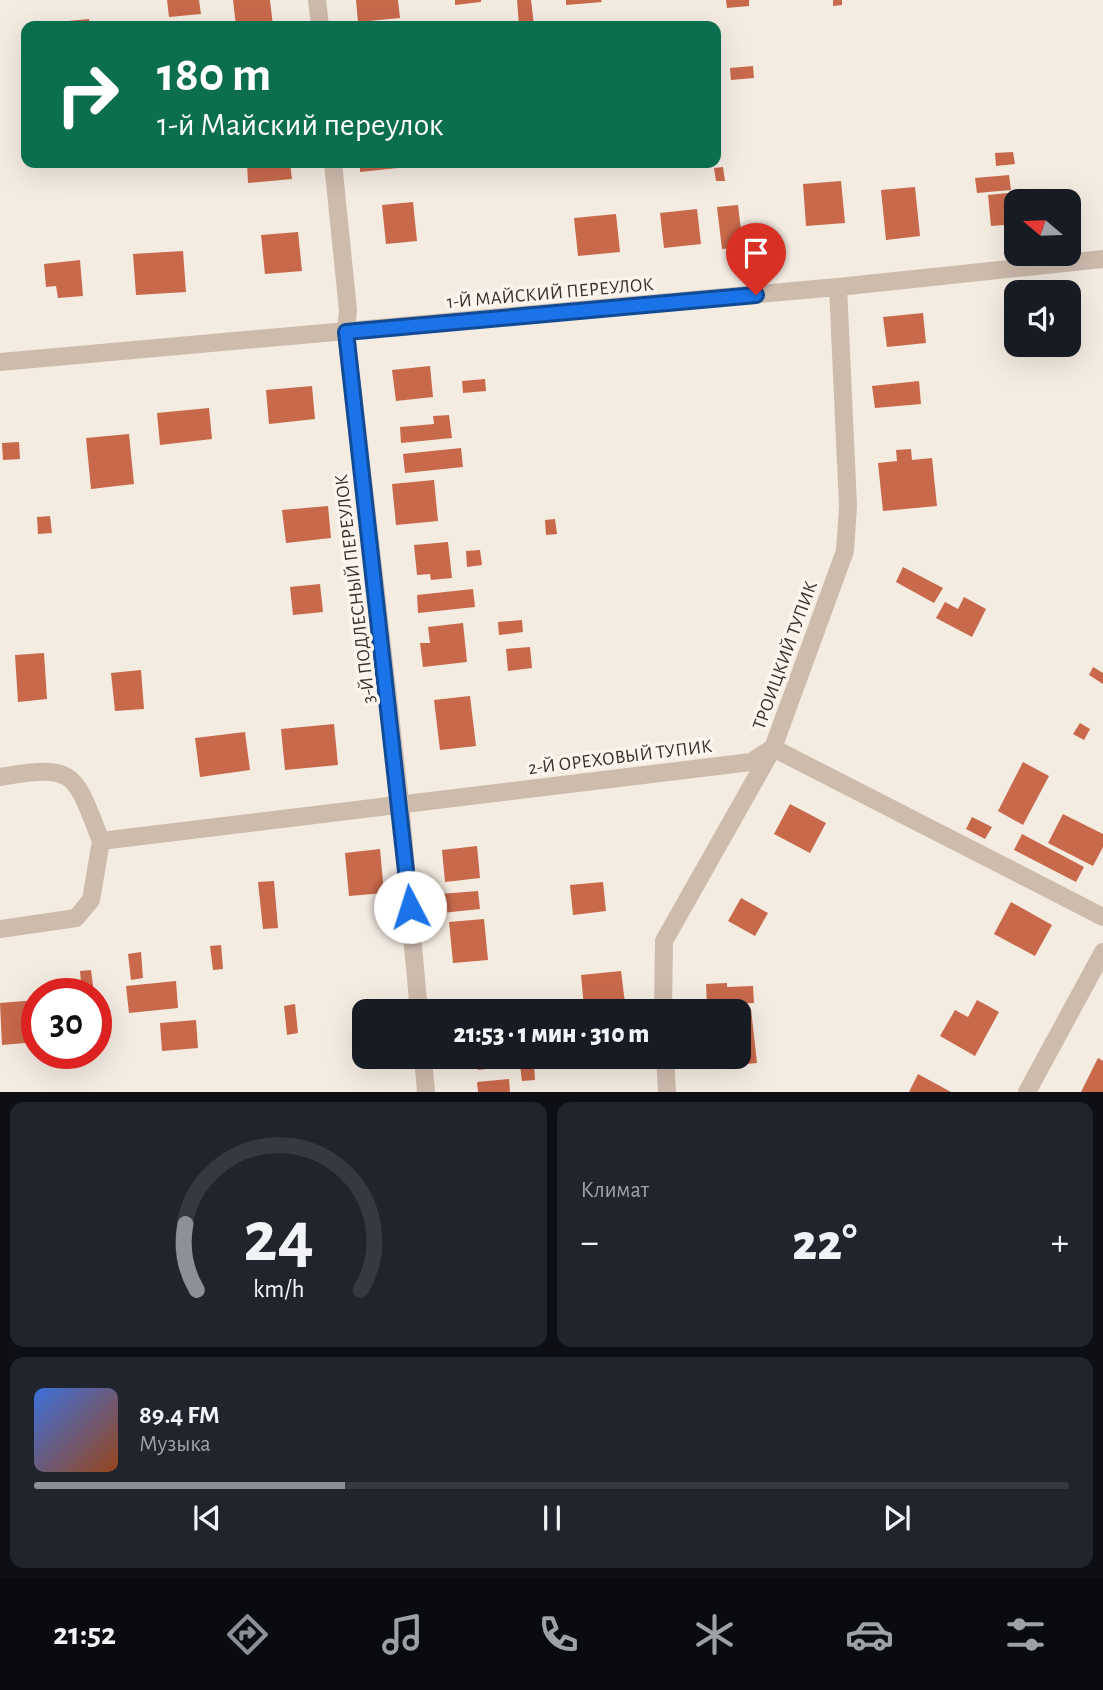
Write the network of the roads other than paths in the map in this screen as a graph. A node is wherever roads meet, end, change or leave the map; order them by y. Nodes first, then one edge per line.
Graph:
1 (317, 0) edge
2 (319, 21) edge
3 (334, 168) edge
4 (1103, 259) edge
5 (838, 288) junction
6 (346, 332) junction
7 (0, 362) edge
8 (773, 748) junction
9 (0, 777) edge
10 (400, 802) junction
11 (101, 841) junction
12 (1103, 917) edge
13 (0, 929) edge
14 (1103, 952) edge
15 (418, 999) edge
16 (663, 999) edge
17 (424, 1069) edge
18 (666, 1069) edge
19 (426, 1091) edge
20 (667, 1091) edge
21 (1027, 1091) edge

1 - 2 street
3 - 6 street, 3-Й ПОДЛЕСНЫЙ ПЕРЕУЛОК
4 - 5 street, 1-Й МАЙСКИЙ ПЕРЕУЛОК
5 - 6 street, 1-Й МАЙСКИЙ ПЕРЕУЛОК
5 - 8 street, ТРОИЦКИЙ ТУПИК
6 - 7 street, 1-Й МАЙСКИЙ ПЕРЕУЛОК
6 - 10 street, 3-Й ПОДЛЕСНЫЙ ПЕРЕУЛОК
8 - 10 street, 2-Й ОРЕХОВЫЙ ТУПИК
8 - 12 street
8 - 16 street, ТРОИЦКИЙ ТУПИК
9 - 11 street
10 - 11 street, 2-Й ОРЕХОВЫЙ ТУПИК
10 - 15 street, 3-Й ПОДЛЕСНЫЙ ПЕРЕУЛОК
11 - 13 street
14 - 21 street
17 - 19 street
18 - 20 street

